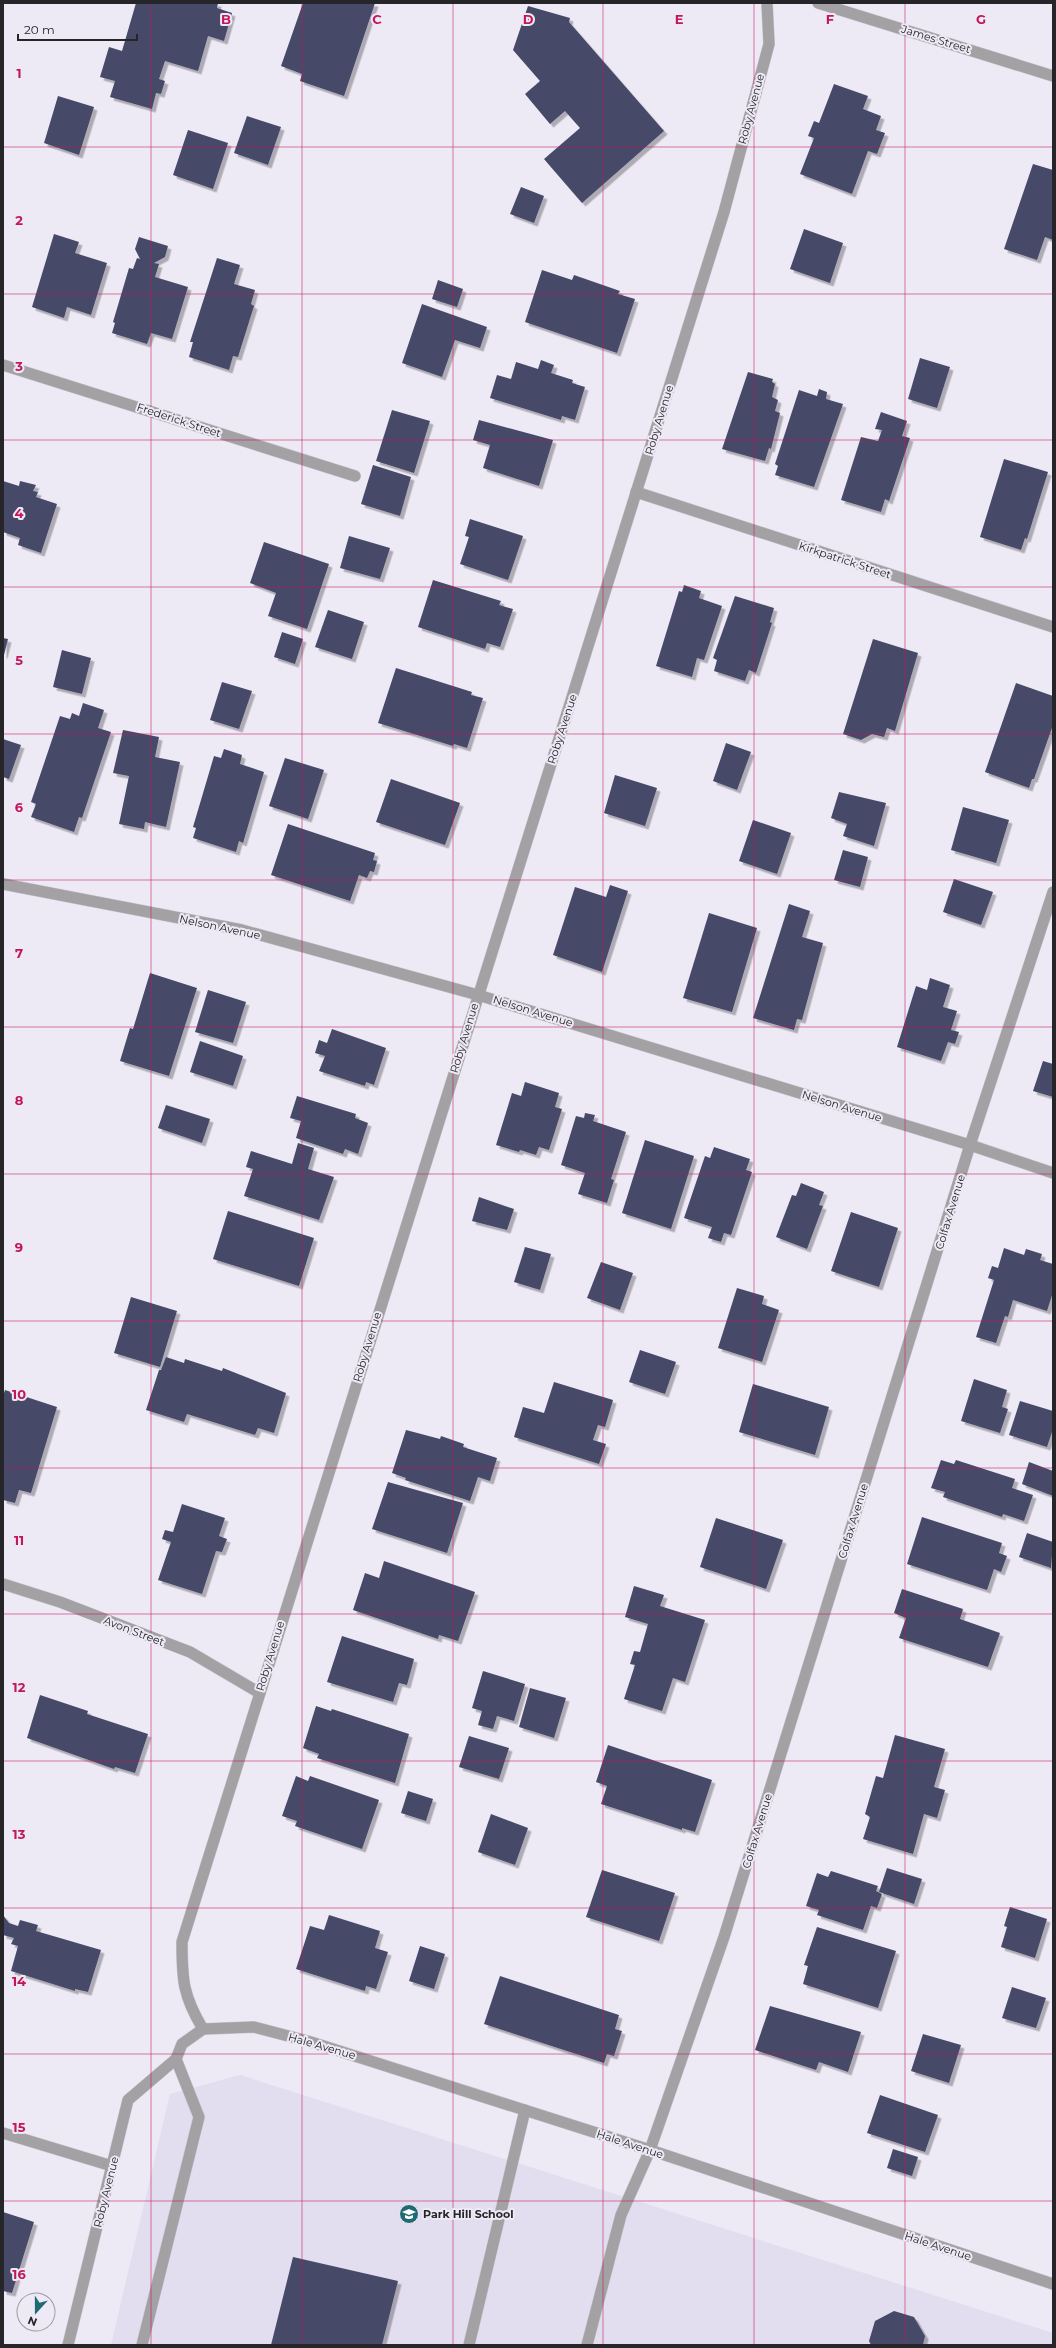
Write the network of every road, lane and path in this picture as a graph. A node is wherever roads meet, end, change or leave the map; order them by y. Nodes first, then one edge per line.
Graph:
1 (767, 3) edge
2 (818, 3) edge
3 (1053, 76) edge
4 (3, 365) edge
5 (355, 476) dead end
6 (636, 492) junction
7 (1053, 627) edge
8 (3, 884) edge
9 (1053, 892) edge
10 (478, 995) junction
11 (970, 1146) junction
12 (1053, 1173) edge
13 (3, 1584) edge
14 (258, 1692) junction
15 (203, 2029) junction
16 (176, 2059) junction
17 (525, 2110) junction
18 (3, 2133) edge
19 (650, 2150) junction
20 (112, 2166) junction
21 (1053, 2284) edge
22 (68, 2345) edge
23 (142, 2345) edge
24 (469, 2345) edge
25 (587, 2345) edge

1 - 6 street, Roby Avenue
2 - 3 street, James Street
4 - 5 street, Frederick Street
6 - 7 street, Kirkpatrick Street
6 - 10 street, Roby Avenue
8 - 10 street, Nelson Avenue
9 - 11 street, Colfax Avenue
10 - 11 street, Nelson Avenue
10 - 14 street, Roby Avenue
11 - 12 street, Nelson Avenue
11 - 19 street, Colfax Avenue
13 - 14 street, Avon Street
14 - 15 street, Roby Avenue
15 - 16 street, Roby Avenue
15 - 17 street, Hale Avenue
16 - 20 street, Roby Avenue
16 - 23 street
17 - 19 street, Hale Avenue
17 - 24 street
18 - 20 street
19 - 21 street, Hale Avenue
19 - 25 street, Colfax Avenue
20 - 22 street, Roby Avenue

